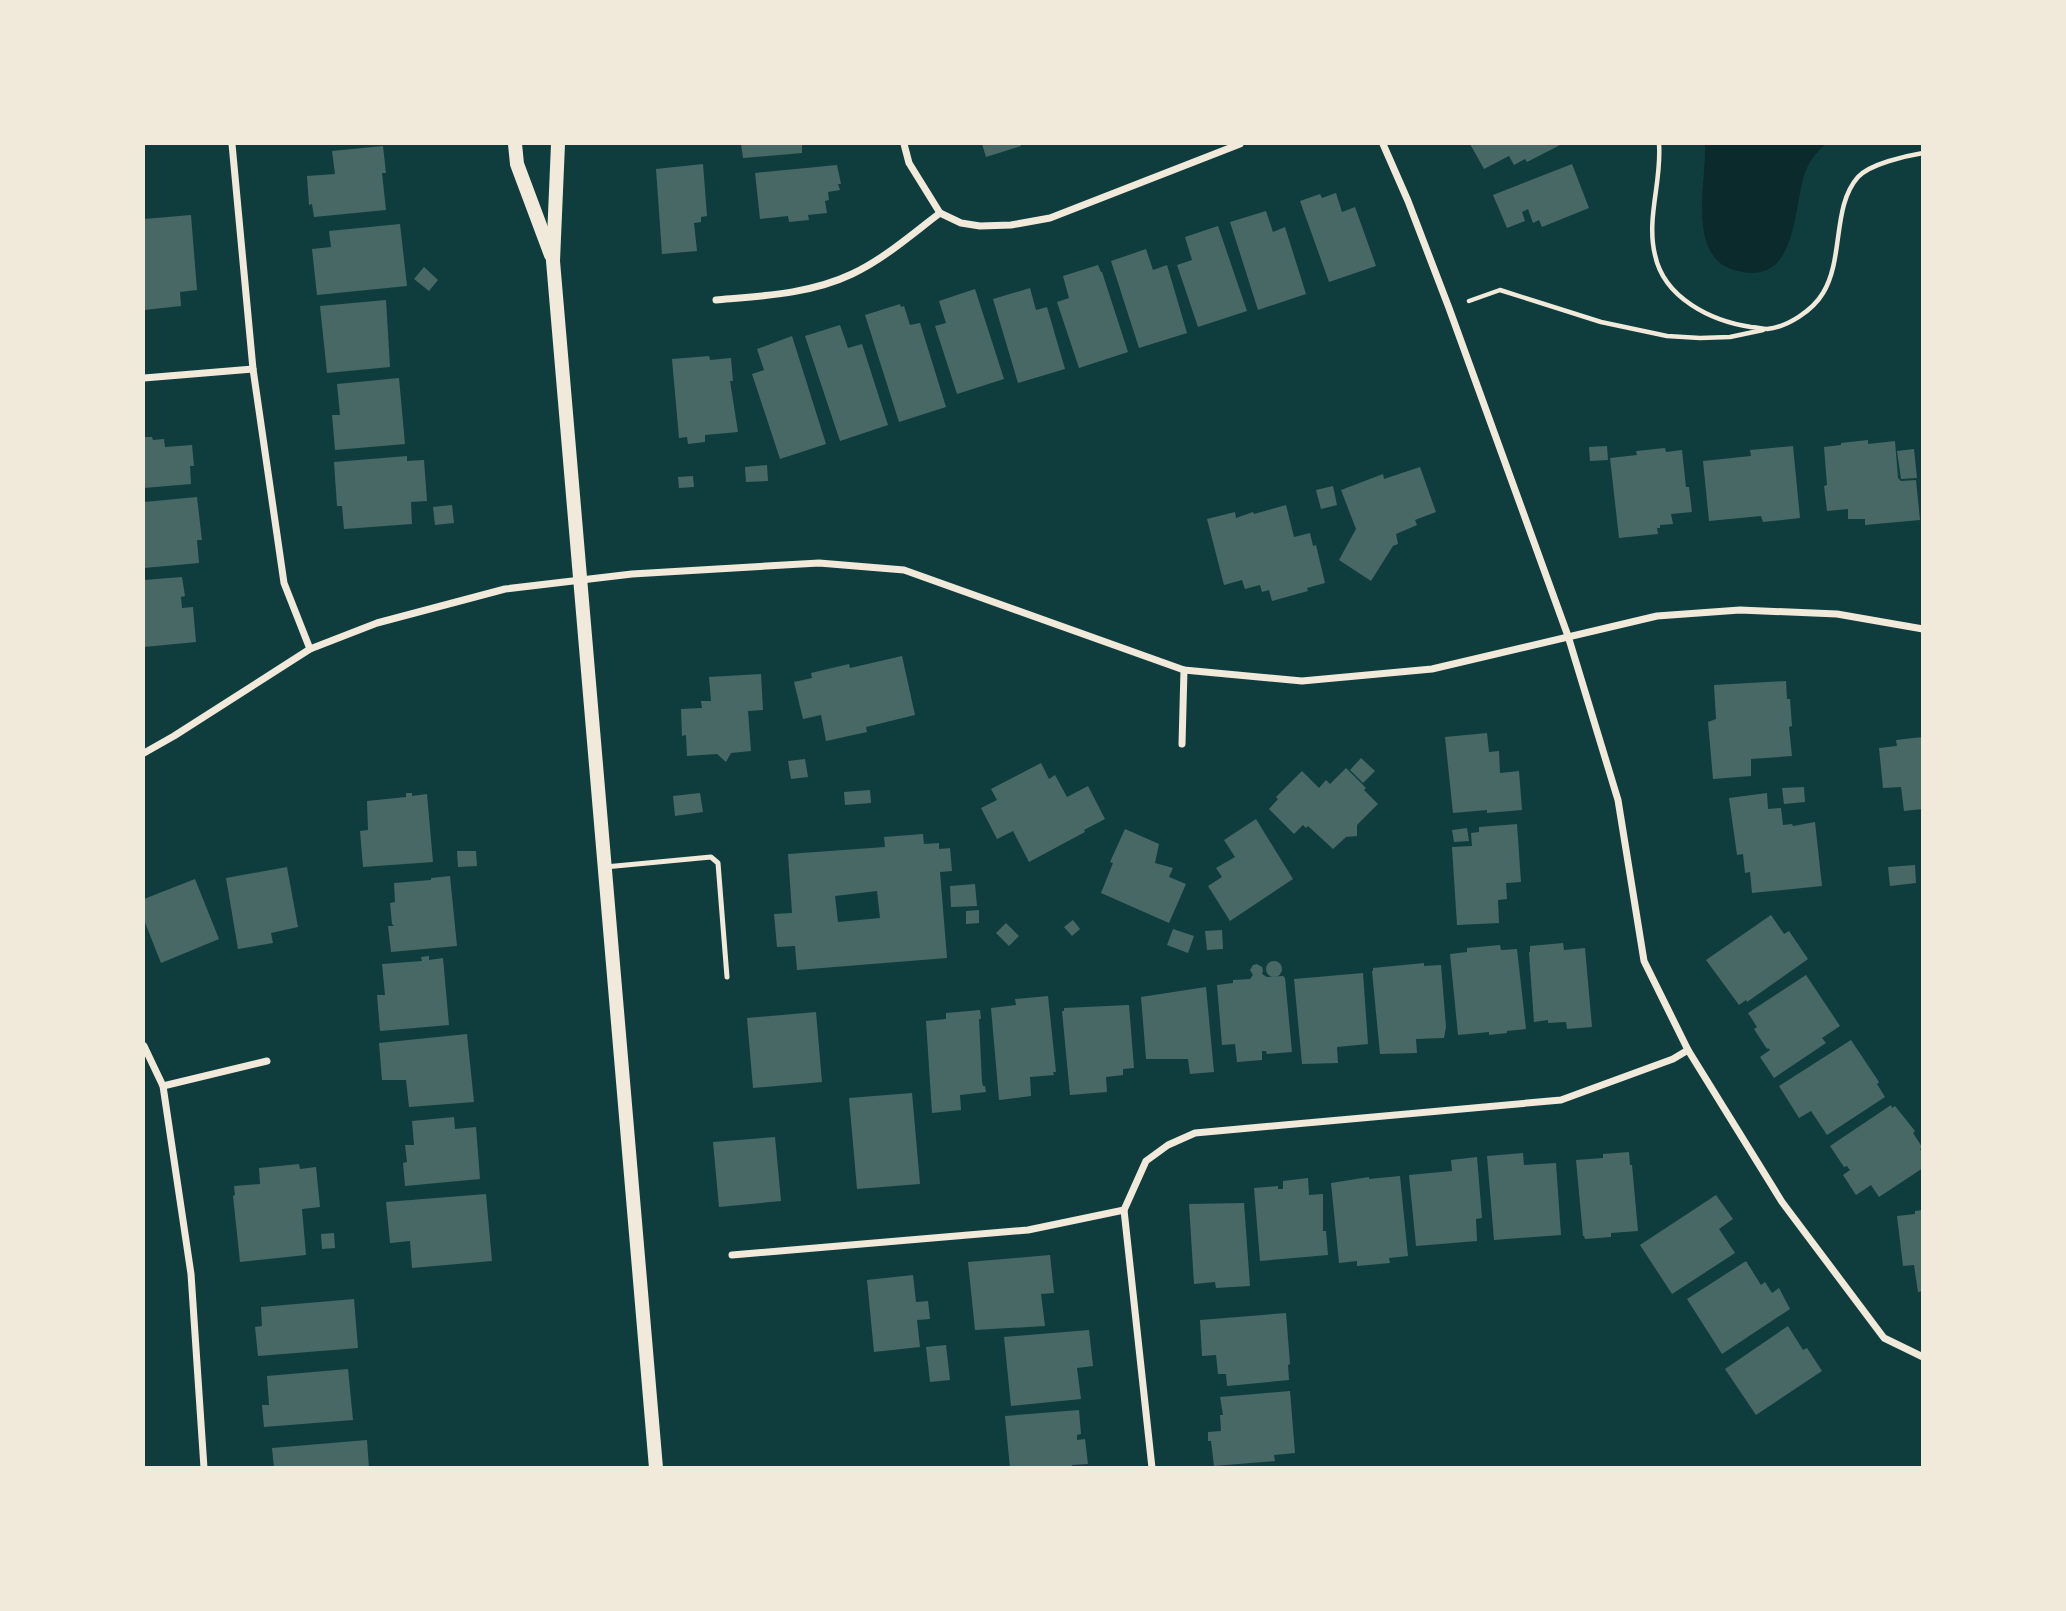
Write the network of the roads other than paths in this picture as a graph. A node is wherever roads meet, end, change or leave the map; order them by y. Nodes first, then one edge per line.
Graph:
1 (232, 144) edge
2 (515, 144) edge
3 (558, 144) edge
4 (904, 144) edge
5 (1240, 144) edge
6 (1383, 144) edge
7 (940, 213) junction
8 (553, 261) junction
9 (716, 300) dead end
10 (253, 369) junction
11 (144, 378) edge
12 (580, 580) junction
13 (1923, 629) edge
14 (1568, 636) junction
15 (310, 649) junction
16 (1184, 670) junction
17 (1182, 744) dead end
18 (144, 753) edge
19 (605, 867) junction
20 (727, 977) dead end
21 (144, 1046) edge
22 (1688, 1050) junction
23 (267, 1061) dead end
24 (163, 1086) junction
25 (1124, 1210) junction
26 (732, 1255) dead end
27 (1923, 1357) edge
28 (204, 1468) edge
29 (656, 1468) edge
30 (1152, 1468) edge

1 - 10 street
2 - 8 main road
3 - 8 main road
4 - 7 street
5 - 7 street
6 - 14 street
7 - 9 street
8 - 12 main road
10 - 11 street
10 - 15 street
12 - 15 street
12 - 16 street
12 - 19 main road
13 - 14 street
14 - 16 street
14 - 22 street
15 - 18 street
16 - 17 street
19 - 20 lane
19 - 29 main road
21 - 24 street
22 - 25 street
22 - 27 street
23 - 24 street
24 - 28 street
25 - 26 street
25 - 30 street

